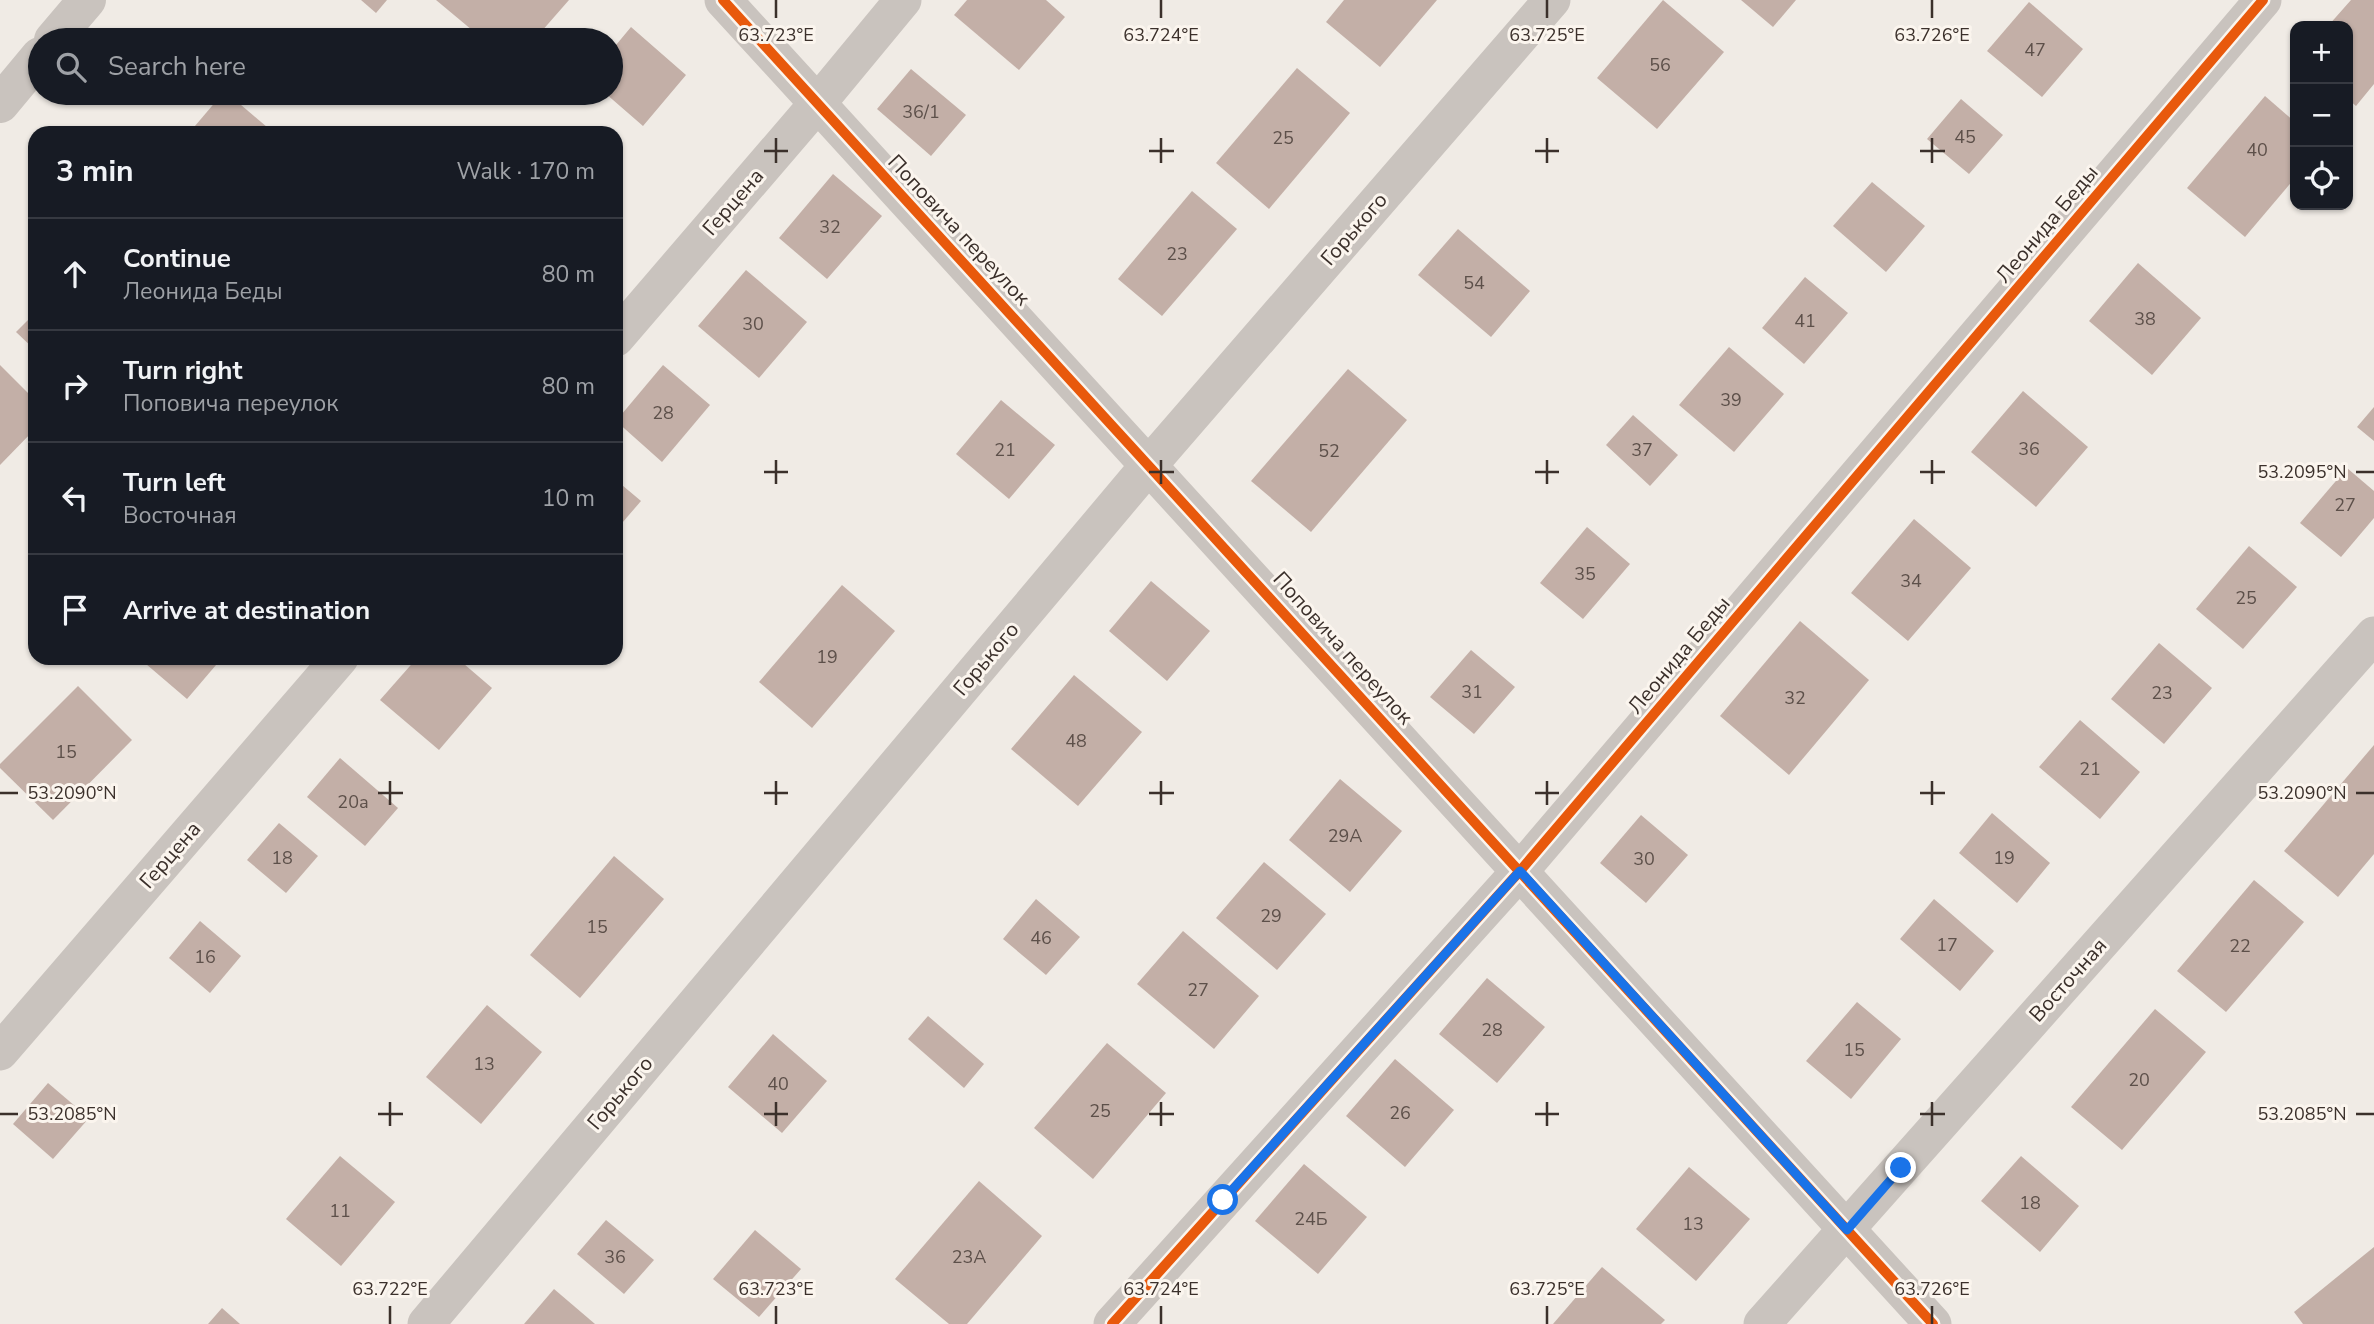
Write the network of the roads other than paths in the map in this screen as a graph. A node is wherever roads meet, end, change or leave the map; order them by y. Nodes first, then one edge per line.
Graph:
1 (87, 0) edge
2 (723, 0) edge
3 (903, 0) edge
4 (1552, 0) edge
5 (2263, 0) edge
6 (63, 28) edge
7 (28, 70) edge
8 (0, 104) edge
9 (817, 104) junction
10 (623, 330) edge
11 (1149, 465) junction
12 (2374, 635) edge
13 (334, 665) edge
14 (1520, 871) junction
15 (0, 1052) edge
16 (1847, 1230) junction
17 (426, 1324) edge
18 (1112, 1324) edge
19 (1762, 1324) edge
20 (1933, 1324) edge

1 - 6 street
2 - 9 street, Поповича переулок
3 - 9 street, Герцена
4 - 11 street, Горького
5 - 14 street, Леонида Беды
7 - 8 street
9 - 10 street, Герцена
9 - 11 street, Поповича переулок
11 - 14 street, Поповича переулок
11 - 17 street, Горького
12 - 16 street, Восточная
13 - 15 street, Герцена
14 - 16 street, Поповича переулок
14 - 18 street, Леонида Беды
16 - 19 street, Восточная
16 - 20 street, Поповича переулок

